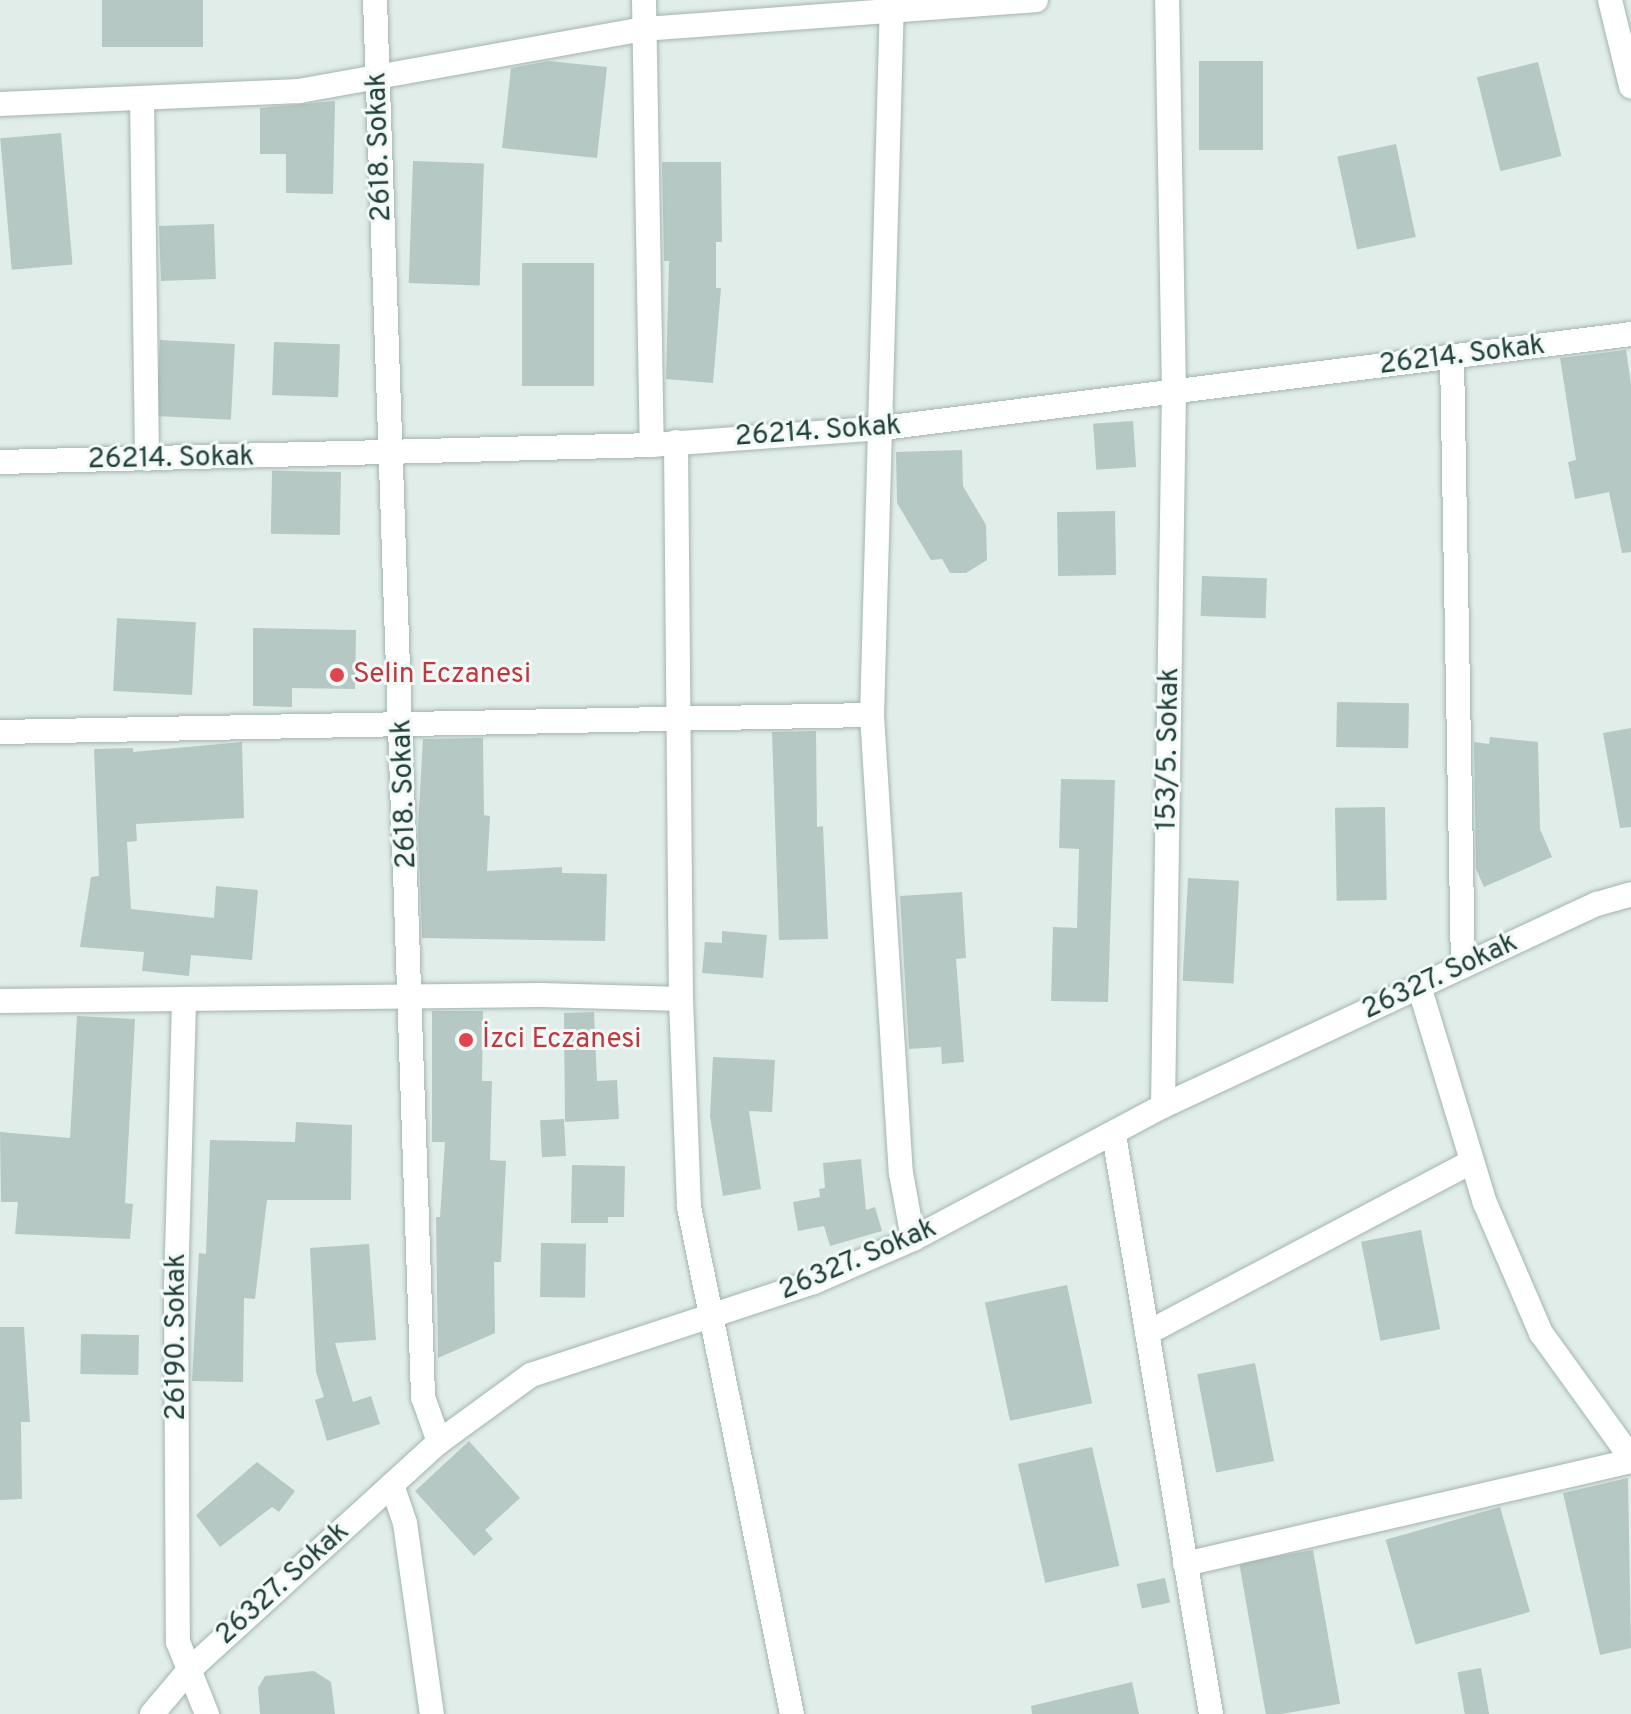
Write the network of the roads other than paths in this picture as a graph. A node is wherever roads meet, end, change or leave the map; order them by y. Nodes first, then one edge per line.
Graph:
1 (375, 0) edge
2 (644, 0) edge
3 (1036, 0) edge
4 (1167, 0) edge
5 (1610, 0) edge
6 (892, 7) edge
7 (644, 29) junction
8 (378, 76) junction
9 (1631, 86) edge
10 (142, 99) junction
11 (0, 104) edge
12 (1631, 334) edge
13 (1452, 357) junction
14 (1174, 393) junction
15 (883, 428) junction
16 (664, 444) junction
17 (388, 455) junction
18 (147, 459) junction
19 (0, 462) edge
20 (678, 715) junction
21 (872, 715) junction
22 (402, 722) junction
23 (0, 732) edge
24 (1631, 894) edge
25 (1463, 966) junction
26 (1419, 986) junction
27 (413, 996) junction
28 (681, 999) junction
29 (0, 1001) edge
30 (184, 1002) junction
31 (1163, 1106) junction
32 (1114, 1135) junction
33 (1472, 1162) junction
34 (913, 1239) junction
35 (710, 1319) junction
36 (1147, 1333) junction
37 (439, 1442) junction
38 (1631, 1460) edge
39 (392, 1485) junction
40 (1185, 1564) junction
41 (189, 1670) junction
42 (152, 1714) edge
43 (207, 1714) edge
44 (432, 1714) edge
45 (792, 1714) edge
46 (1211, 1714) edge

1 - 8 street, 2618. Sokak
2 - 7 street
3 - 6 street
4 - 14 street, 153/5. Sokak
5 - 9 street
6 - 7 street
6 - 15 street
7 - 8 street
7 - 16 street
8 - 10 street
8 - 17 street, 2618. Sokak
10 - 11 street
10 - 18 street
12 - 13 street, 26214. Sokak
13 - 14 street, 26214. Sokak
13 - 25 street
14 - 15 street, 26214. Sokak
14 - 31 street, 153/5. Sokak
15 - 16 street, 26214. Sokak
15 - 21 street
16 - 17 street, 26214. Sokak
16 - 20 street
17 - 18 street, 26214. Sokak
17 - 22 street, 2618. Sokak
18 - 19 street, 26214. Sokak
20 - 21 street
20 - 22 street
20 - 28 street
21 - 34 street
22 - 23 street
22 - 27 street, 2618. Sokak
24 - 25 street, 26327. Sokak
25 - 26 street, 26327. Sokak
26 - 31 street, 26327. Sokak
26 - 33 street
27 - 28 street
27 - 30 street
27 - 37 street, 2618. Sokak
28 - 35 street
29 - 30 street
30 - 41 street, 26190. Sokak
31 - 32 street, 26327. Sokak
32 - 34 street, 26327. Sokak
32 - 36 street
33 - 36 street
33 - 38 street
34 - 35 street, 26327. Sokak
35 - 37 street, 26327. Sokak
35 - 45 street
36 - 40 street
37 - 39 street, 26327. Sokak
38 - 40 street
39 - 41 street, 26327. Sokak
39 - 44 street
40 - 46 street
41 - 42 street, 26327. Sokak
41 - 43 street, 26190. Sokak

